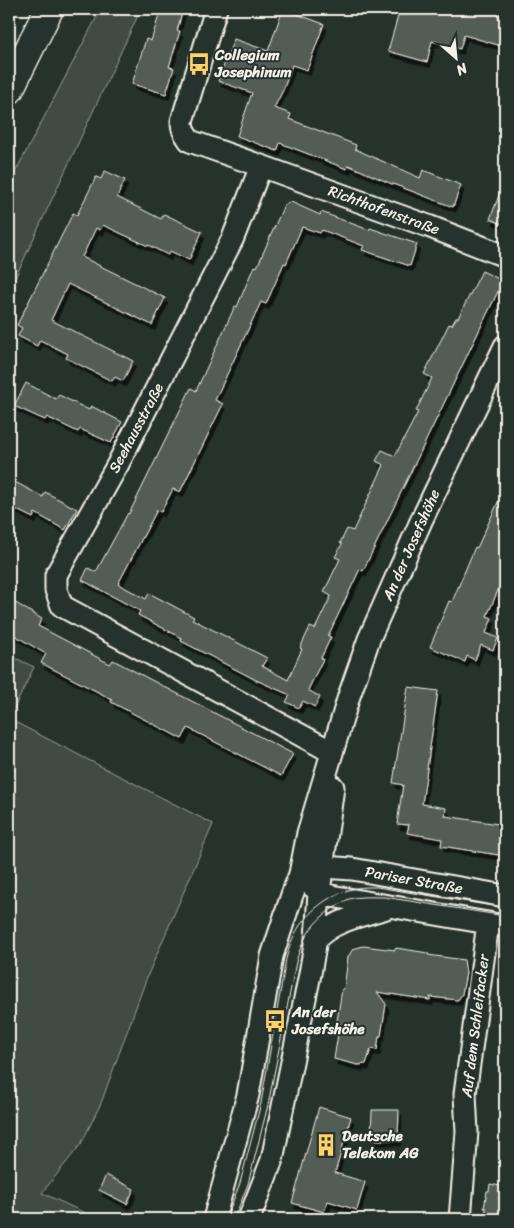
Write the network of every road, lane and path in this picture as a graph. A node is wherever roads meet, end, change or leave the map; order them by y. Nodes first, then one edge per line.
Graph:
1 (49, 9) edge
2 (216, 9) edge
3 (9, 90) edge
4 (261, 166) junction
5 (505, 256) edge
6 (505, 346) edge
7 (332, 752) junction
8 (323, 867) junction
9 (300, 874) junction
10 (319, 892) junction
11 (505, 896) edge
12 (391, 907) junction
13 (497, 924) edge
14 (316, 940) junction
15 (214, 1219) edge
16 (249, 1219) edge
17 (460, 1219) edge

1 - 3 highway
2 - 4 street
4 - 5 street, Richthofenstraße
4 - 7 street, Seehausstraße
6 - 7 street, An der Josefshöhe
7 - 8 street, An der Josefshöhe
7 - 9 street, An der Josefshöhe
8 - 9 street
8 - 10 street, An der Josefshöhe
8 - 11 street, Pariser Straße
9 - 10 street
9 - 15 street, An der Josefshöhe
10 - 12 street, Pariser Straße
10 - 14 street, An der Josefshöhe
12 - 13 street, Pariser Straße
12 - 14 street, Pariser Straße
13 - 17 street, Auf dem Schleifacker
14 - 16 street, An der Josefshöhe

